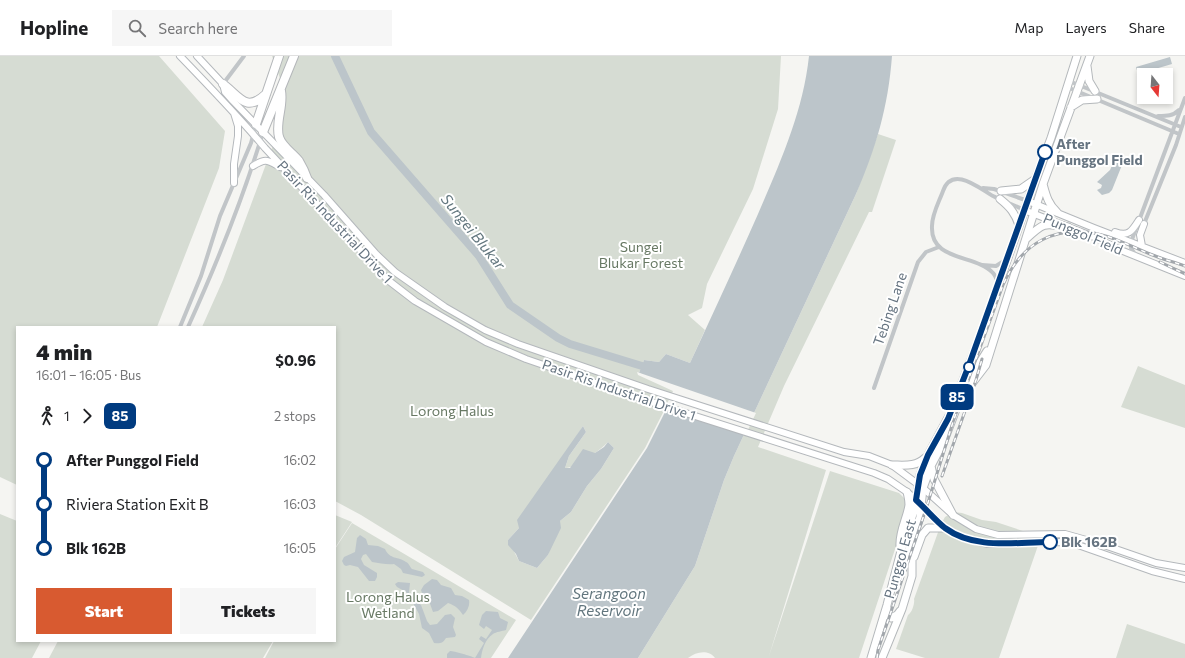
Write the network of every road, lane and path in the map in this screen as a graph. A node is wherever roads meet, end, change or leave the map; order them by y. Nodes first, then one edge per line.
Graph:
1 (180, 56) edge
2 (197, 56) edge
3 (244, 56) edge
4 (294, 56) edge
5 (1077, 56) edge
6 (1090, 56) edge
7 (278, 59) edge
8 (1087, 64) junction
9 (223, 84) junction
10 (1068, 84) junction
11 (1078, 88) junction
12 (281, 90) junction
13 (1095, 91) junction
14 (267, 94) junction
15 (1185, 98) edge
16 (1097, 99) junction
17 (1071, 107) junction
18 (1181, 108) junction
19 (233, 112) junction
20 (1156, 117) junction
21 (1185, 117) edge
22 (256, 124) junction
23 (1175, 124) junction
24 (1181, 127) junction
25 (264, 132) junction
26 (1172, 132) junction
27 (254, 134) junction
28 (1179, 134) junction
29 (260, 142) junction
30 (253, 166) junction
31 (286, 169) junction
32 (308, 178) junction
33 (1034, 180) junction
34 (234, 183) junction
35 (1043, 184) junction
36 (983, 188) junction
37 (1000, 195) junction
38 (1028, 200) junction
39 (1038, 204) junction
40 (1024, 210) junction
41 (1057, 212) junction
42 (1034, 214) junction
43 (1142, 222) junction
44 (1019, 225) junction
45 (1068, 227) junction
46 (1094, 228) junction
47 (1025, 240) junction
48 (1131, 242) junction
49 (939, 246) junction
50 (1142, 246) junction
51 (1136, 256) junction
52 (1007, 258) junction
53 (1185, 263) edge
54 (982, 265) junction
55 (1185, 276) edge
56 (998, 284) junction
57 (180, 326) edge
58 (188, 326) edge
59 (979, 338) junction
60 (991, 345) junction
61 (874, 388) dead end
62 (928, 455) junction
63 (892, 465) junction
64 (930, 466) junction
65 (920, 486) junction
66 (907, 492) junction
67 (919, 503) junction
68 (953, 515) junction
69 (945, 528) junction
70 (912, 541) junction
71 (901, 551) junction
72 (912, 561) junction
73 (1185, 568) edge
74 (896, 572) junction
75 (1185, 579) edge
76 (888, 605) junction
77 (902, 609) junction
78 (871, 658) edge
79 (882, 658) edge

1 - 19 main road, Pasir Ris Industrial Drive 1
2 - 9 main road, Pasir Ris Industrial Drive 1
3 - 9 street
4 - 12 highway
5 - 10 main road, Punggol East
6 - 8 main road, Punggol East
7 - 14 highway
8 - 11 main road, Punggol East
8 - 13 main road
9 - 14 highway
9 - 22 main road, Pasir Ris Industrial Drive 1
10 - 11 street
10 - 33 main road, Punggol East
11 - 13 street
11 - 16 street
11 - 17 main road, Punggol East
12 - 25 highway
12 - 32 highway
13 - 20 street
14 - 22 highway
15 - 18 street
16 - 17 main road
16 - 26 street
17 - 35 main road, Punggol East
18 - 20 street
18 - 23 street
19 - 27 main road, Pasir Ris Industrial Drive 1
19 - 34 main road
20 - 23 street
21 - 24 street
22 - 25 main road, Pasir Ris Industrial Drive 1
22 - 27 street
23 - 24 street
23 - 26 street
24 - 28 street
25 - 29 street
25 - 32 main road, Pasir Ris Industrial Drive 1
26 - 28 street
26 - 43 street
27 - 29 main road, Pasir Ris Industrial Drive 1
27 - 34 street
28 - 43 street
29 - 30 street
29 - 31 main road, Pasir Ris Industrial Drive 1
30 - 31 main road
30 - 58 street
31 - 66 main road, Pasir Ris Industrial Drive 1
32 - 63 main road, Pasir Ris Industrial Drive 1
33 - 37 main road
33 - 38 main road, Punggol East
34 - 57 street
35 - 39 main road, Punggol East
35 - 41 main road
36 - 37 street, Punggol Field
36 - 37 street, Punggol Field
36 - 49 street, Punggol Field
37 - 38 street, Punggol Field
37 - 40 street, Punggol Field
37 - 44 main road
38 - 39 main road, Punggol Field
38 - 40 main road, Punggol East
39 - 41 main road, Punggol Field
39 - 42 main road, Punggol East
40 - 42 main road, Punggol Field
40 - 44 main road, Punggol East
41 - 46 main road, Punggol Field
42 - 45 main road, Punggol Field
42 - 47 main road, Punggol East
43 - 46 main road
43 - 48 street
43 - 50 main road
44 - 52 main road, Punggol East
45 - 47 main road
45 - 51 main road, Punggol Field
46 - 48 main road, Punggol Field
47 - 60 main road, Punggol East
48 - 50 main road, Punggol Field
48 - 51 street
49 - 54 street
49 - 61 street, Tebing Lane
50 - 53 main road, Punggol Field
51 - 55 main road, Punggol Field
52 - 54 street
52 - 56 main road, Punggol East
54 - 56 street
56 - 59 main road, Punggol East
59 - 60 main road
59 - 62 main road, Punggol East
60 - 64 main road, Punggol East
62 - 63 main road
62 - 65 main road, Punggol East
63 - 65 main road, Pasir Ris Industrial Drive 1
64 - 65 main road, Punggol East
64 - 68 main road
65 - 67 main road, Punggol East
65 - 68 main road, Pasir Ris Industrial Drive 1
66 - 67 main road, Pasir Ris Industrial Drive 1
66 - 71 main road
67 - 69 main road, Pasir Ris Industrial Drive 1
67 - 70 main road, Punggol East
67 - 71 main road, Punggol East
68 - 73 main road, Pasir Ris Industrial Drive 1
69 - 72 main road
69 - 75 main road, Pasir Ris Industrial Drive 1
70 - 72 main road, Punggol East
70 - 74 main road
71 - 74 main road, Punggol East
72 - 77 main road, Punggol East
74 - 76 main road, Punggol East
76 - 77 main road
76 - 78 main road, Punggol East
77 - 79 main road, Punggol East

